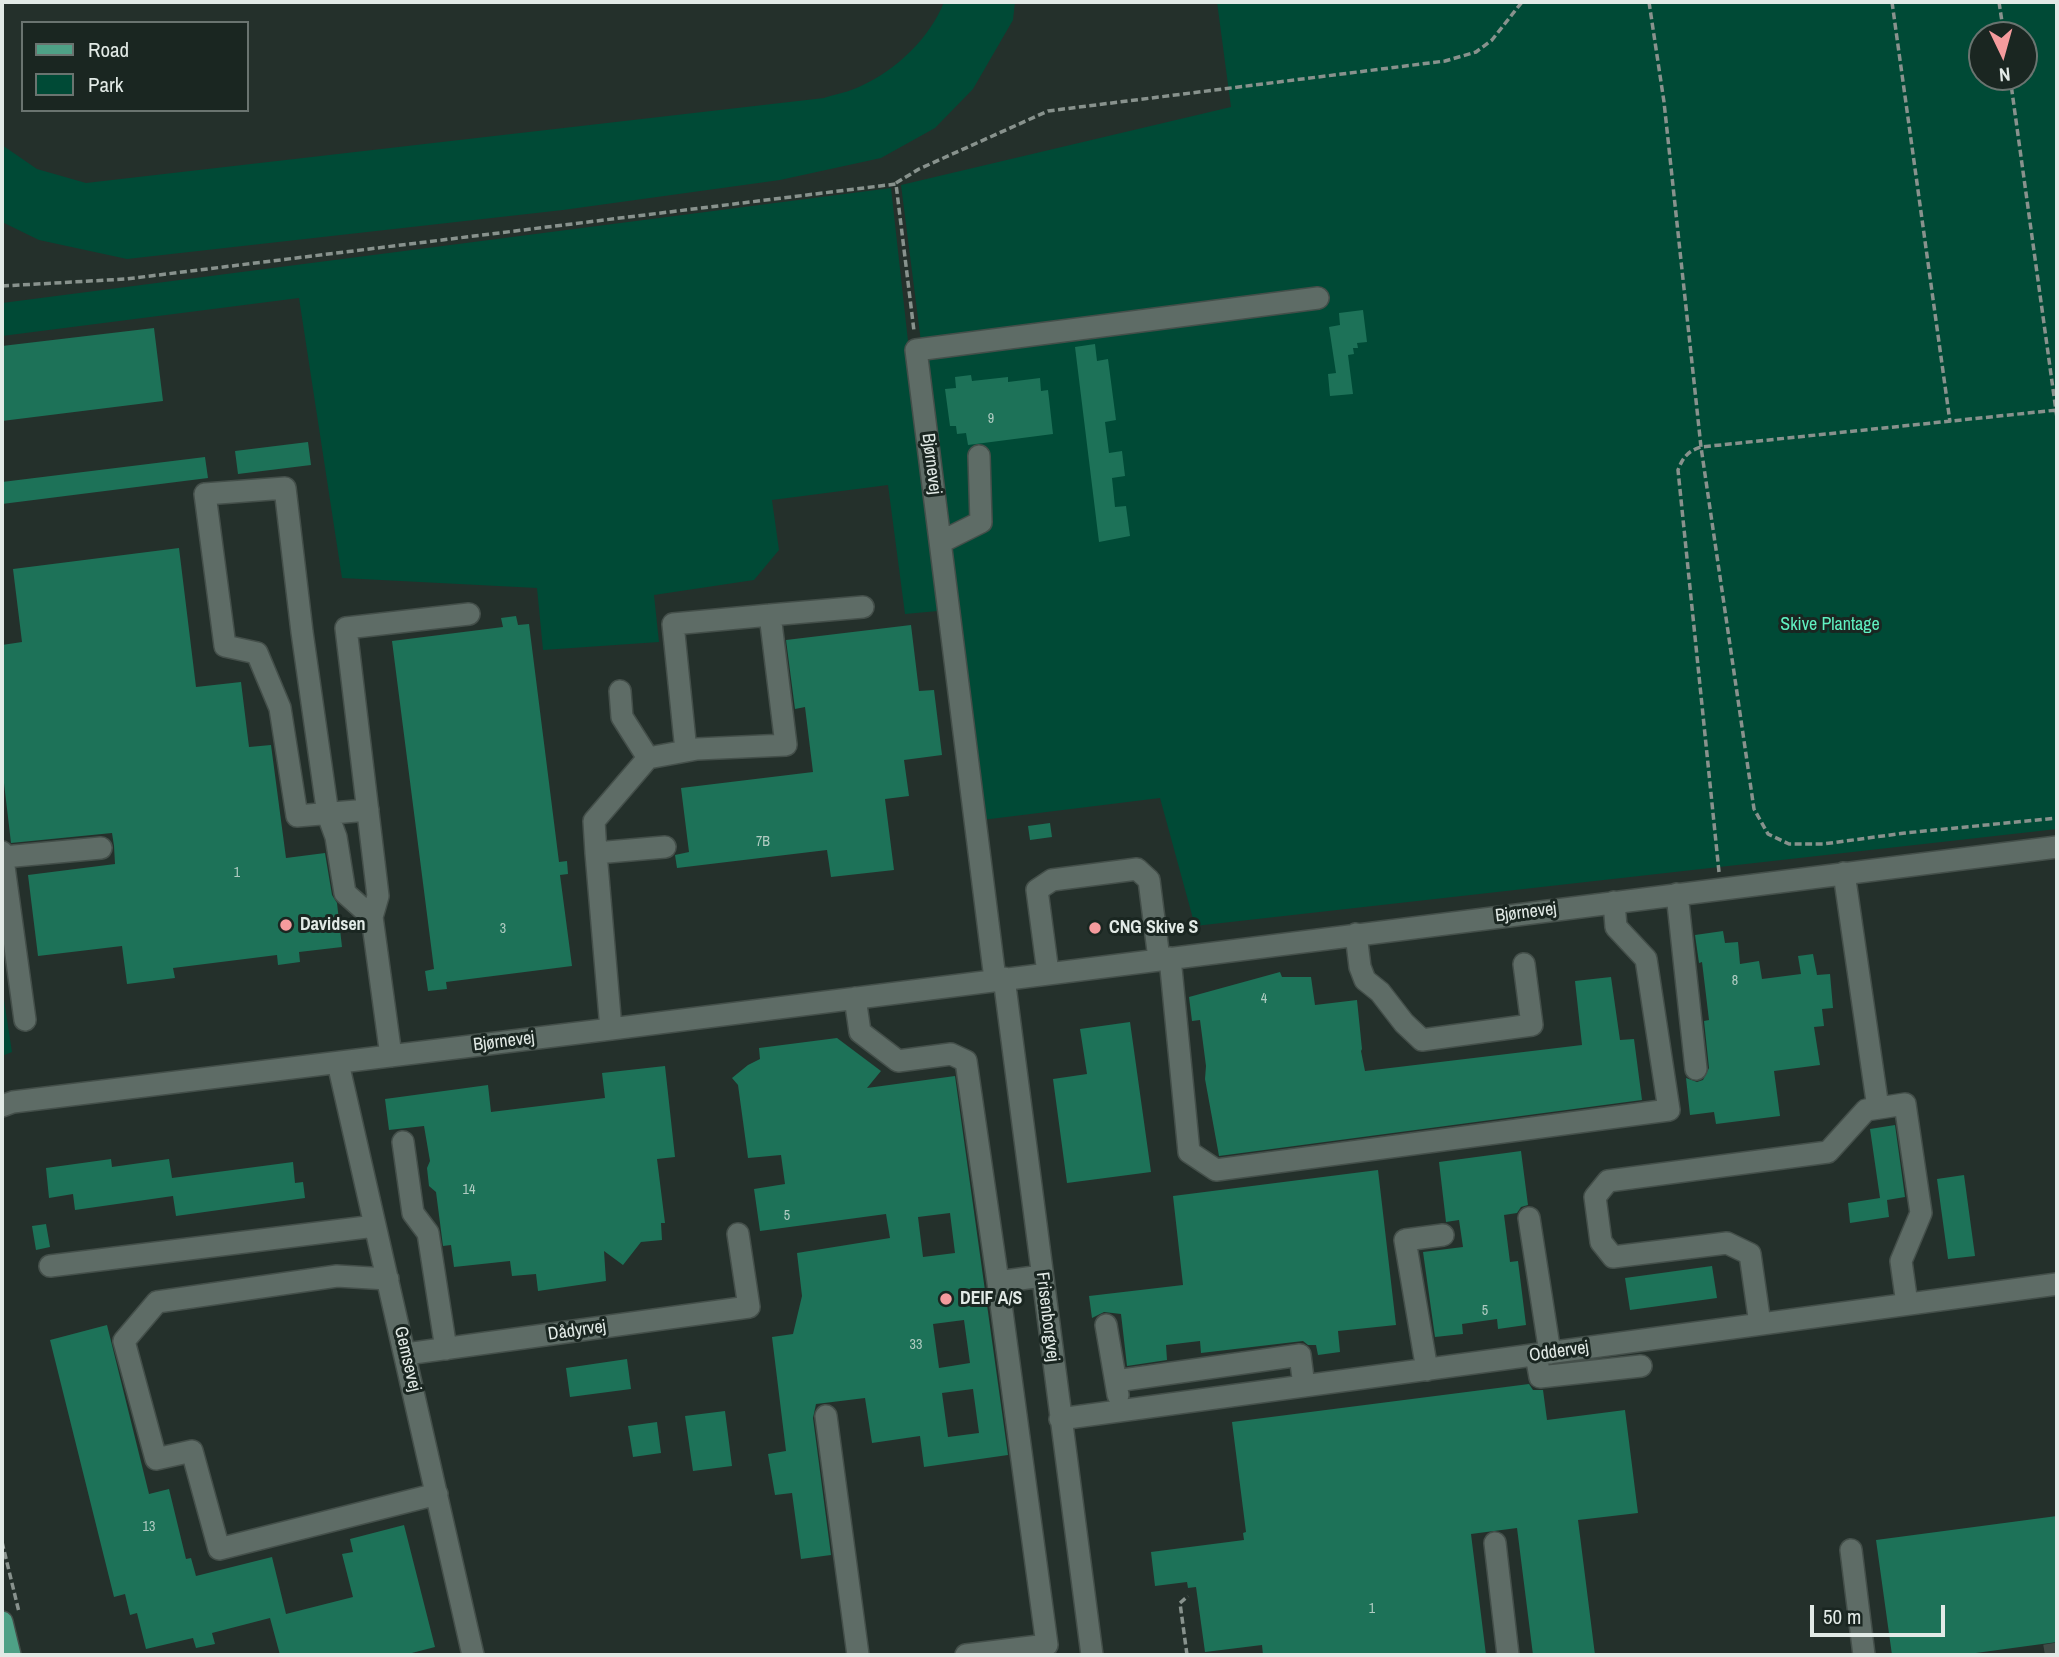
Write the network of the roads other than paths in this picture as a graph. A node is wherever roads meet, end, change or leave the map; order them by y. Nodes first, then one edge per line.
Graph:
1 (1318, 298) dead end
2 (979, 456) dead end
3 (941, 542) junction
4 (863, 607) dead end
5 (469, 614) dead end
6 (771, 615) junction
7 (620, 691) dead end
8 (686, 751) junction
9 (648, 758) junction
10 (368, 810) junction
11 (328, 815) junction
12 (665, 847) dead end
13 (2057, 847) edge
14 (101, 848) dead end
15 (596, 853) junction
16 (3, 855) edge
17 (1844, 873) junction
18 (1676, 894) junction
19 (1614, 902) junction
20 (372, 917) junction
21 (1356, 934) junction
22 (1164, 958) junction
23 (1524, 964) dead end
24 (1048, 973) junction
25 (1000, 979) junction
26 (855, 998) junction
27 (25, 1020) dead end
28 (611, 1029) junction
29 (391, 1056) junction
30 (338, 1063) junction
31 (1696, 1069) dead end
32 (6, 1103) edge
33 (1878, 1108) junction
34 (403, 1142) dead end
35 (1529, 1218) dead end
36 (375, 1226) junction
37 (738, 1234) dead end
38 (1443, 1235) dead end
39 (50, 1266) dead end
40 (1042, 1276) junction
41 (388, 1279) junction
42 (998, 1282) junction
43 (2057, 1283) edge
44 (1907, 1304) junction
45 (1760, 1324) junction
46 (1106, 1325) dead end
47 (446, 1349) junction
48 (406, 1354) junction
49 (1543, 1354) junction
50 (1641, 1366) dead end
51 (1427, 1370) junction
52 (1116, 1381) junction
53 (1304, 1386) junction
54 (1121, 1411) junction
55 (826, 1416) dead end
56 (1060, 1419) junction
57 (437, 1493) junction
58 (1495, 1543) dead end
59 (1851, 1550) dead end
60 (11, 1620) edge
61 (10, 1655) edge
62 (473, 1655) edge
63 (858, 1655) edge
64 (966, 1655) edge
65 (1092, 1655) edge
66 (1507, 1655) edge
67 (1864, 1655) edge

1 - 3 street, Bjørnevej
2 - 3 street
3 - 25 street, Bjørnevej
4 - 6 street
5 - 10 street
6 - 8 street
6 - 8 street
7 - 9 street
8 - 9 street
9 - 15 street
10 - 11 street
10 - 20 street
11 - 11 street
11 - 20 street
12 - 15 street
13 - 17 street, Bjørnevej
14 - 16 street
15 - 28 street
16 - 27 street
17 - 18 street, Bjørnevej
17 - 33 street
18 - 19 street, Bjørnevej
18 - 31 street
19 - 21 street, Bjørnevej
19 - 22 street
20 - 29 street
21 - 22 street, Bjørnevej
21 - 23 street
22 - 24 street, Bjørnevej
22 - 24 street
24 - 25 street, Bjørnevej
25 - 26 street, Bjørnevej
25 - 40 street, Frisenborgvej
26 - 28 street, Bjørnevej
26 - 42 street
28 - 29 street, Bjørnevej
29 - 30 street, Bjørnevej
30 - 32 street, Bjørnevej
30 - 36 street, Gemsevej
33 - 44 street
33 - 45 street
34 - 47 street
35 - 49 street
36 - 39 street
36 - 41 street, Gemsevej
37 - 47 street, Dådyrvej
38 - 51 street
40 - 42 street
40 - 56 street, Frisenborgvej
41 - 48 street, Gemsevej
41 - 57 street
42 - 64 street
43 - 44 street, Oddervej
44 - 45 street, Oddervej
45 - 49 street, Oddervej
46 - 52 street
47 - 48 street, Dådyrvej
48 - 57 street, Gemsevej
49 - 50 street
49 - 51 street, Oddervej
51 - 53 street, Oddervej
52 - 53 street
52 - 54 street
53 - 54 street, Oddervej
54 - 56 street, Oddervej
55 - 63 street
56 - 65 street, Frisenborgvej
57 - 62 street, Gemsevej
58 - 66 street
59 - 67 street
60 - 61 main road

